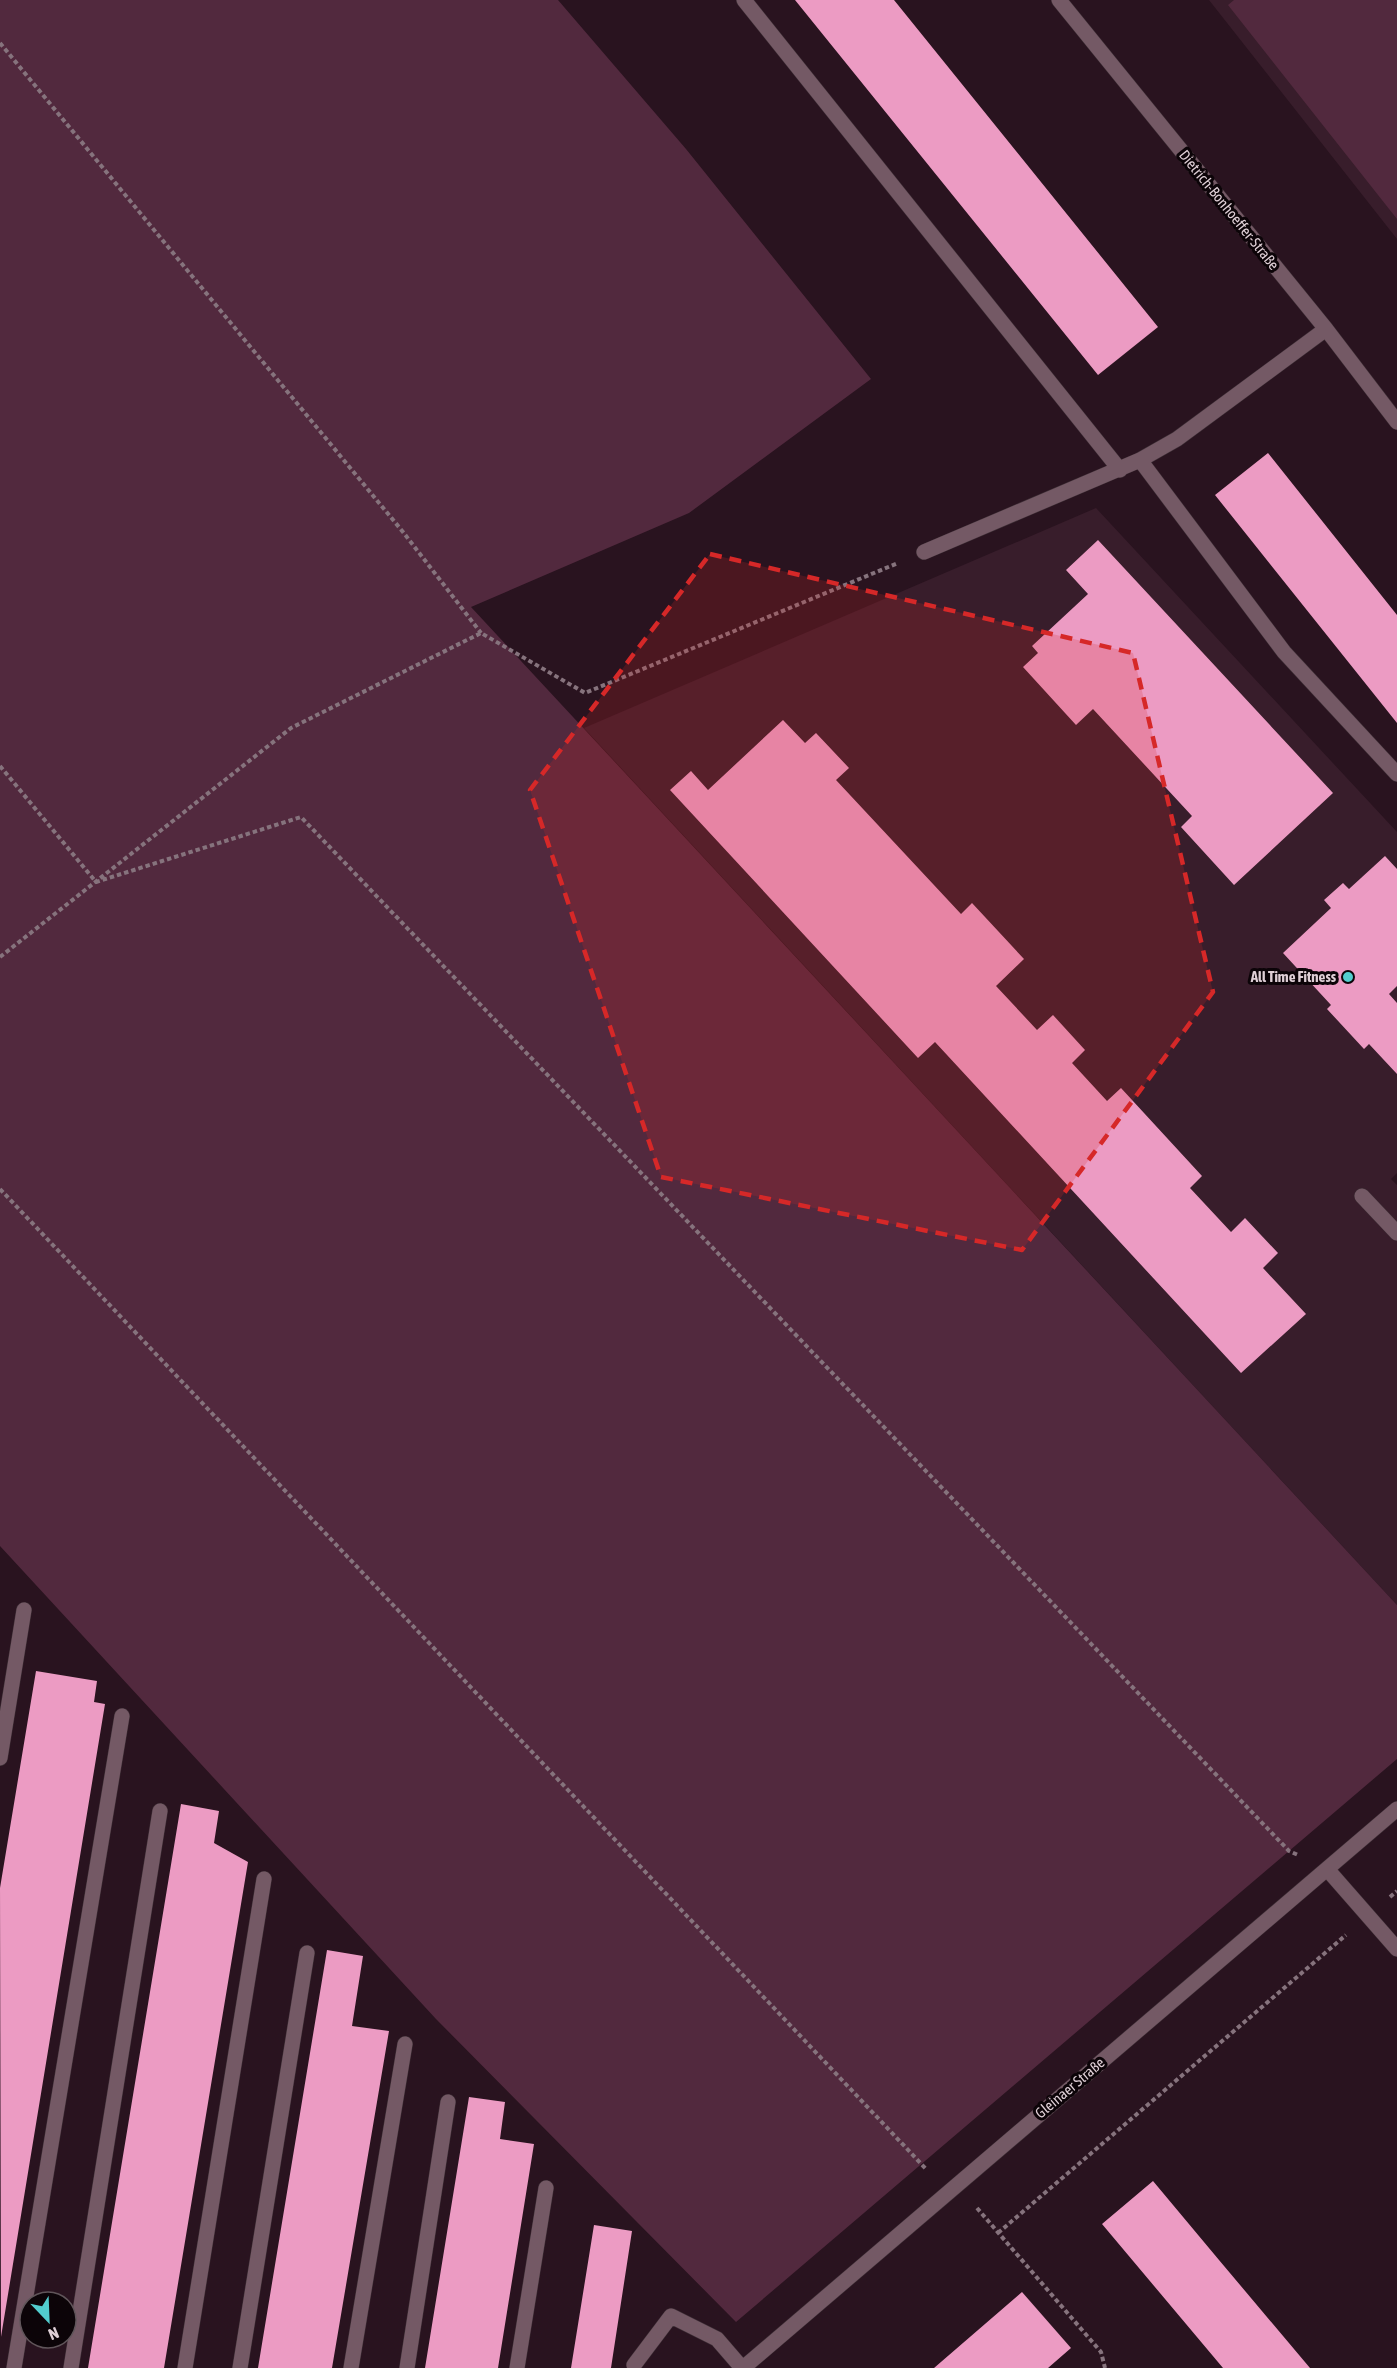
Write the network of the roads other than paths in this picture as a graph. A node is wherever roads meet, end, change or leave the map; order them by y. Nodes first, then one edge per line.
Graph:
1 (744, 0) edge
2 (1059, 0) edge
3 (1326, 329) junction
4 (1397, 422) edge
5 (1140, 460) junction
6 (1120, 470) junction
7 (924, 552) road end
8 (1397, 774) edge
9 (1362, 1196) dead end
10 (1397, 1233) edge
11 (24, 1610) dead end
12 (122, 1716) dead end
13 (0, 1758) edge
14 (1397, 1809) edge
15 (160, 1811) dead end
16 (1326, 1869) junction
17 (264, 1878) dead end
18 (1397, 1949) edge
19 (307, 1953) dead end
20 (405, 2044) dead end
21 (448, 2102) dead end
22 (546, 2188) dead end
23 (634, 2365) dead end
24 (14, 2368) edge
25 (71, 2368) edge
26 (185, 2368) edge
27 (240, 2368) edge
28 (351, 2368) edge
29 (407, 2368) edge
30 (517, 2368) edge
31 (742, 2368) edge

1 - 6 street
2 - 3 street, Dietrich-Bonhoeffer-Straße
3 - 4 street, Dietrich-Bonhoeffer-Straße
3 - 5 street
5 - 6 street
5 - 8 street
6 - 7 street
9 - 10 street
11 - 13 street
12 - 24 street
14 - 16 street, Gleinaer Straße
15 - 25 street
16 - 18 street
16 - 31 street, Gleinaer Straße
17 - 26 street
19 - 27 street
20 - 28 street
21 - 29 street
22 - 30 street
23 - 31 street

